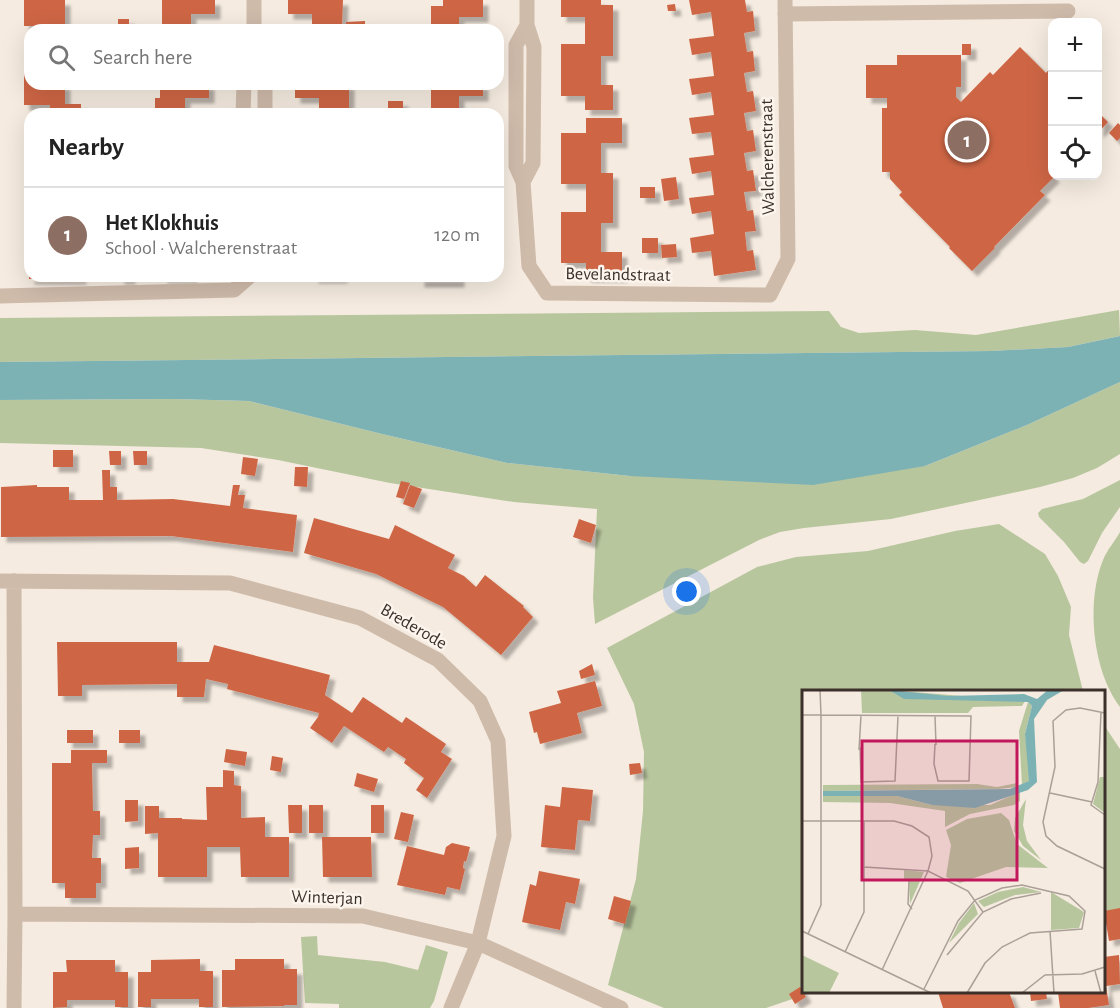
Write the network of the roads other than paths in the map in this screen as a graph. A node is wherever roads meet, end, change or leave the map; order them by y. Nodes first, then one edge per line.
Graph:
1 (254, 0) edge
2 (527, 0) edge
3 (785, 7) edge
4 (1068, 11) dead end
5 (254, 24) edge
6 (244, 90) edge
7 (265, 90) edge
8 (243, 108) edge
9 (265, 108) edge
10 (243, 282) edge
11 (770, 295) joint
12 (0, 296) edge
13 (7, 581) edge
14 (15, 914) junction
15 (478, 943) junction
16 (14, 1008) edge
17 (451, 1008) edge
18 (621, 1008) edge

1 - 5 street
2 - 11 street, Bevelandstraat
3 - 4 street, Walcherenstraat
3 - 11 street, Walcherenstraat
6 - 8 street
7 - 9 street
10 - 12 street
13 - 14 street
13 - 15 street, Brederode
14 - 15 street, Winterjan
14 - 16 street
15 - 17 street, Brederode
15 - 18 street, Winterjan

